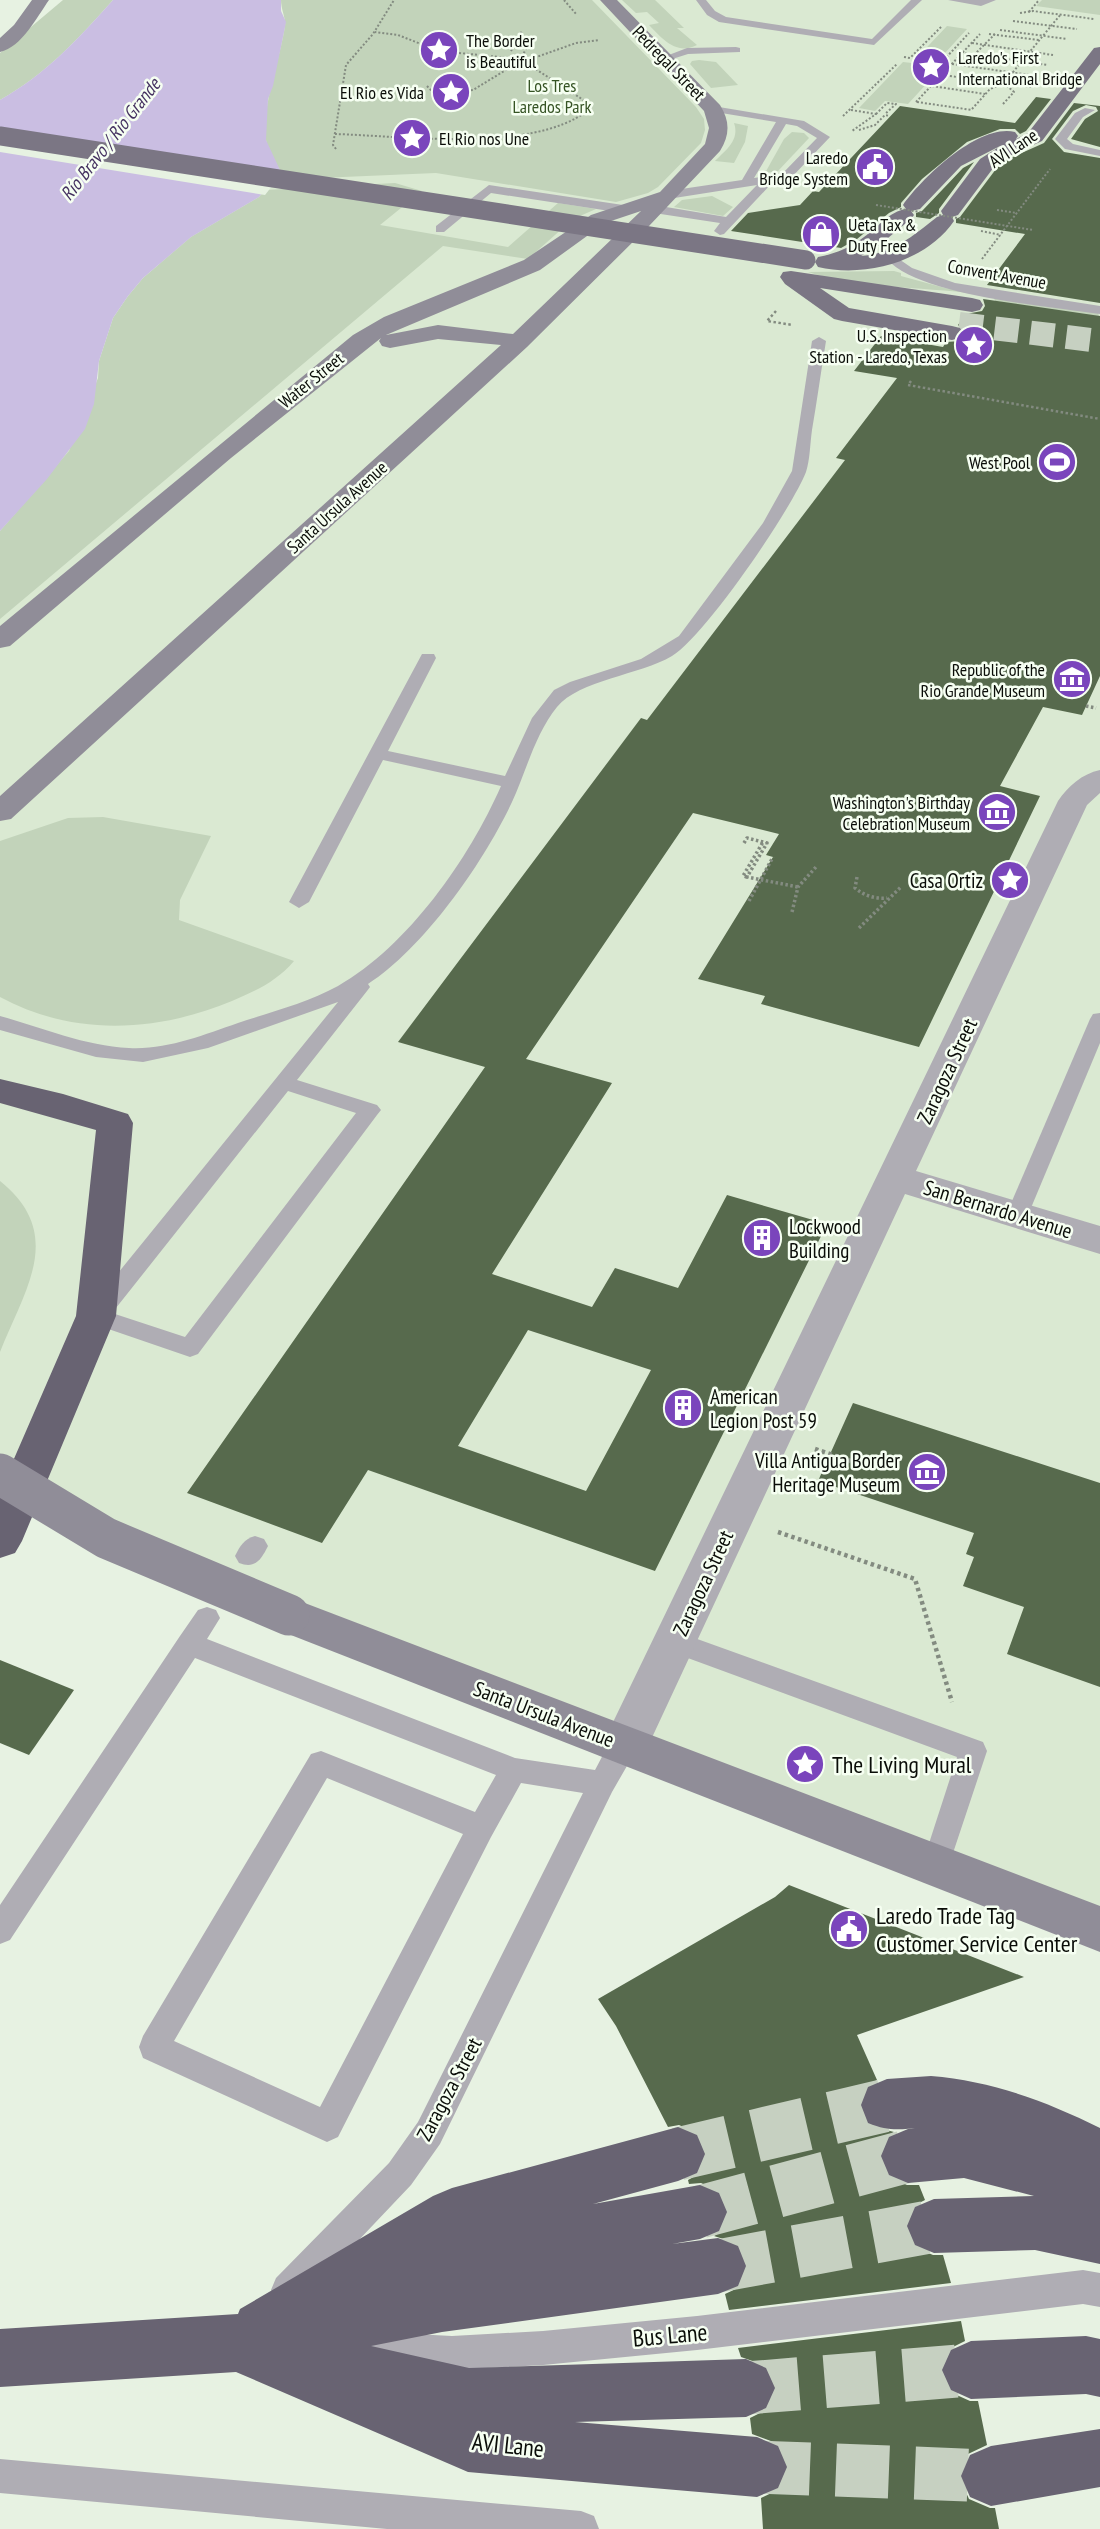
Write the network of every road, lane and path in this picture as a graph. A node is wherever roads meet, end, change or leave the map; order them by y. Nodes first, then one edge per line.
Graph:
1 (41, 0) edge
2 (394, 0) edge
3 (564, 0) edge
4 (608, 0) edge
5 (701, 0) edge
6 (918, 0) edge
7 (953, 0) edge
8 (990, 0) edge
9 (1039, 0) edge
10 (1029, 12) junction
11 (1018, 13) dead end
12 (1060, 15) junction
13 (1100, 19) edge
14 (582, 20) dead end
15 (944, 24) dead end
16 (1051, 26) junction
17 (974, 27) dead end
18 (985, 28) dead end
19 (992, 29) dead end
20 (999, 30) junction
21 (1086, 30) dead end
22 (522, 31) dead end
23 (375, 32) junction
24 (981, 33) junction
25 (995, 34) junction
26 (1043, 36) junction
27 (976, 38) junction
28 (600, 40) dead end
29 (990, 40) junction
30 (1039, 40) junction
31 (1078, 40) dead end
32 (516, 42) junction
33 (971, 43) junction
34 (985, 45) junction
35 (0, 47) edge
36 (511, 51) dead end
37 (1030, 52) junction
38 (1100, 52) edge
39 (961, 53) junction
40 (732, 54) dead end
41 (974, 55) junction
42 (1064, 57) dead end
43 (666, 58) junction
44 (522, 61) junction
45 (1022, 61) junction
46 (951, 64) junction
47 (1056, 66) dead end
48 (1013, 72) junction
49 (942, 75) junction
50 (1047, 77) dead end
51 (1004, 83) junction
52 (428, 86) dead end
53 (931, 86) junction
54 (1039, 88) dead end
55 (435, 94) junction
56 (985, 94) junction
57 (443, 103) dead end
58 (854, 107) dead end
59 (713, 109) junction
60 (851, 110) dead end
61 (972, 110) junction
62 (1089, 110) dead end
63 (876, 114) junction
64 (885, 115) junction
65 (890, 116) dead end
66 (975, 117) dead end
67 (1048, 117) junction
68 (783, 120) junction
69 (335, 134) junction
70 (0, 136) edge
71 (1035, 137) junction
72 (0, 146) edge
73 (1069, 146) junction
74 (345, 152) dead end
75 (1100, 153) edge
76 (1057, 160) dead end
77 (767, 181) junction
78 (747, 184) junction
79 (876, 205) dead end
80 (647, 209) junction
81 (440, 229) dead end
82 (1033, 229) dead end
83 (893, 259) junction
84 (978, 265) dead end
85 (808, 267) junction
86 (1100, 310) edge
87 (819, 341) dead end
88 (510, 350) junction
89 (911, 381) dead end
90 (1100, 419) edge
91 (0, 640) edge
92 (428, 658) dead end
93 (0, 663) edge
94 (1086, 706) dead end
95 (1096, 708) dead end
96 (377, 754) junction
97 (1100, 779) edge
98 (512, 783) junction
99 (0, 812) edge
100 (744, 843) dead end
101 (773, 857) dead end
102 (816, 867) dead end
103 (857, 877) dead end
104 (762, 880) junction
105 (798, 887) junction
106 (901, 887) dead end
107 (888, 898) junction
108 (749, 901) dead end
109 (299, 902) dead end
110 (792, 912) dead end
111 (859, 928) dead end
112 (370, 973) junction
113 (1100, 1019) edge
114 (0, 1023) edge
115 (284, 1083) junction
116 (0, 1091) edge
117 (896, 1178) junction
118 (1017, 1215) junction
119 (1100, 1240) edge
120 (96, 1316) junction
121 (815, 1449) dead end
122 (824, 1452) dead end
123 (809, 1461) dead end
124 (851, 1461) dead end
125 (0, 1475) edge
126 (783, 1522) dead end
127 (0, 1541) edge
128 (207, 1618) dead end
129 (675, 1642) junction
130 (189, 1644) junction
131 (952, 1703) dead end
132 (614, 1764) junction
133 (514, 1770) junction
134 (481, 1828) junction
135 (936, 1865) junction
136 (1100, 1929) edge
137 (0, 1930) edge
138 (887, 2105) tunnel mouth
139 (678, 2154) tunnel mouth
140 (908, 2155) tunnel mouth
141 (1100, 2158) edge
142 (1100, 2185) edge
143 (700, 2212) tunnel mouth
144 (934, 2226) tunnel mouth
145 (1100, 2236) edge
146 (718, 2266) tunnel mouth
147 (1100, 2290) edge
148 (237, 2343) junction
149 (0, 2358) edge
150 (1100, 2368) edge
151 (971, 2370) tunnel mouth
152 (746, 2388) tunnel mouth
153 (1100, 2458) edge
154 (757, 2467) tunnel mouth
155 (0, 2476) edge
156 (991, 2476) tunnel mouth
157 (581, 2529) edge

1 - 35 main road
2 - 23 path
3 - 14 path
4 - 43 main road, Pedregal Street
5 - 6 lane
7 - 8 lane
9 - 10 path
10 - 11 path
10 - 12 path
12 - 13 path
12 - 16 path
15 - 58 path
16 - 20 path
16 - 21 path
16 - 26 path
17 - 46 path
18 - 24 path
19 - 20 path
20 - 25 path
20 - 26 path
22 - 32 path
23 - 44 path
23 - 69 path
24 - 25 path
24 - 27 path
25 - 29 path
25 - 30 path
26 - 30 path
26 - 31 path
27 - 29 path
27 - 33 path
28 - 44 path
29 - 34 path
30 - 37 path
32 - 36 path
32 - 44 path
33 - 34 path
33 - 39 path
34 - 37 path
34 - 41 path
37 - 42 path
37 - 45 path
38 - 67 main road
39 - 41 path
39 - 46 path
40 - 43 lane
41 - 45 path
43 - 59 main road, Pedregal Street
44 - 55 path
44 - 69 path
45 - 47 path
45 - 48 path
46 - 48 path
46 - 49 path
48 - 50 path
48 - 51 path
49 - 51 path
49 - 53 path
51 - 54 path
51 - 56 path
52 - 55 path
53 - 56 path
53 - 61 path
55 - 57 path
56 - 61 path
59 - 68 lane
59 - 80 main road, Pedregal Street
60 - 63 path
61 - 66 path
62 - 73 lane
63 - 64 path
63 - 64 path
64 - 65 path
67 - 71 main road, AVI Lane
67 - 85 main road
68 - 77 lane
68 - 78 lane
69 - 74 path
70 - 85 main road, bridge
71 - 73 lane
71 - 83 main road, AVI Lane
72 - 85 main road
73 - 75 lane
76 - 84 path
77 - 78 lane
77 - 80 lane
78 - 80 lane
79 - 82 path, bridge
80 - 81 lane
80 - 88 main road, Santa Ursula Avenue
80 - 91 main road, Water Street
83 - 85 main road, AVI Lane
83 - 86 lane, Convent Avenue
85 - 85 main road
87 - 98 lane
88 - 93 main road, Water Street
88 - 99 main road, Santa Ursula Avenue
89 - 90 path
92 - 96 lane
94 - 95 path
96 - 98 lane
96 - 109 lane
97 - 117 street, Zaragoza Street
98 - 112 lane
100 - 104 path
101 - 104 path
102 - 105 path
103 - 107 path
104 - 105 path
104 - 108 path
105 - 110 path
106 - 107 path
107 - 111 path
112 - 114 lane
112 - 115 lane
113 - 118 lane
115 - 120 lane
115 - 120 lane
116 - 120 highway
117 - 118 street, San Bernardo Avenue
117 - 129 street, Zaragoza Street
118 - 119 street, San Bernardo Avenue
120 - 127 highway
121 - 123 path
122 - 124 path
125 - 132 main road, Santa Ursula Avenue, bridge
126 - 131 path
128 - 130 lane
129 - 132 street, Zaragoza Street
129 - 135 lane
130 - 133 lane
130 - 137 lane
132 - 133 lane
132 - 135 main road, Santa Ursula Avenue
132 - 148 lane, Zaragoza Street
133 - 134 lane
134 - 134 lane
135 - 136 main road, Santa Ursula Avenue
138 - 141 highway
139 - 148 highway
140 - 142 highway
143 - 148 highway
144 - 145 highway
146 - 148 highway
147 - 148 lane, Bus Lane
148 - 149 highway
148 - 152 highway
148 - 154 highway, AVI Lane
150 - 151 highway
153 - 156 highway
155 - 157 lane

